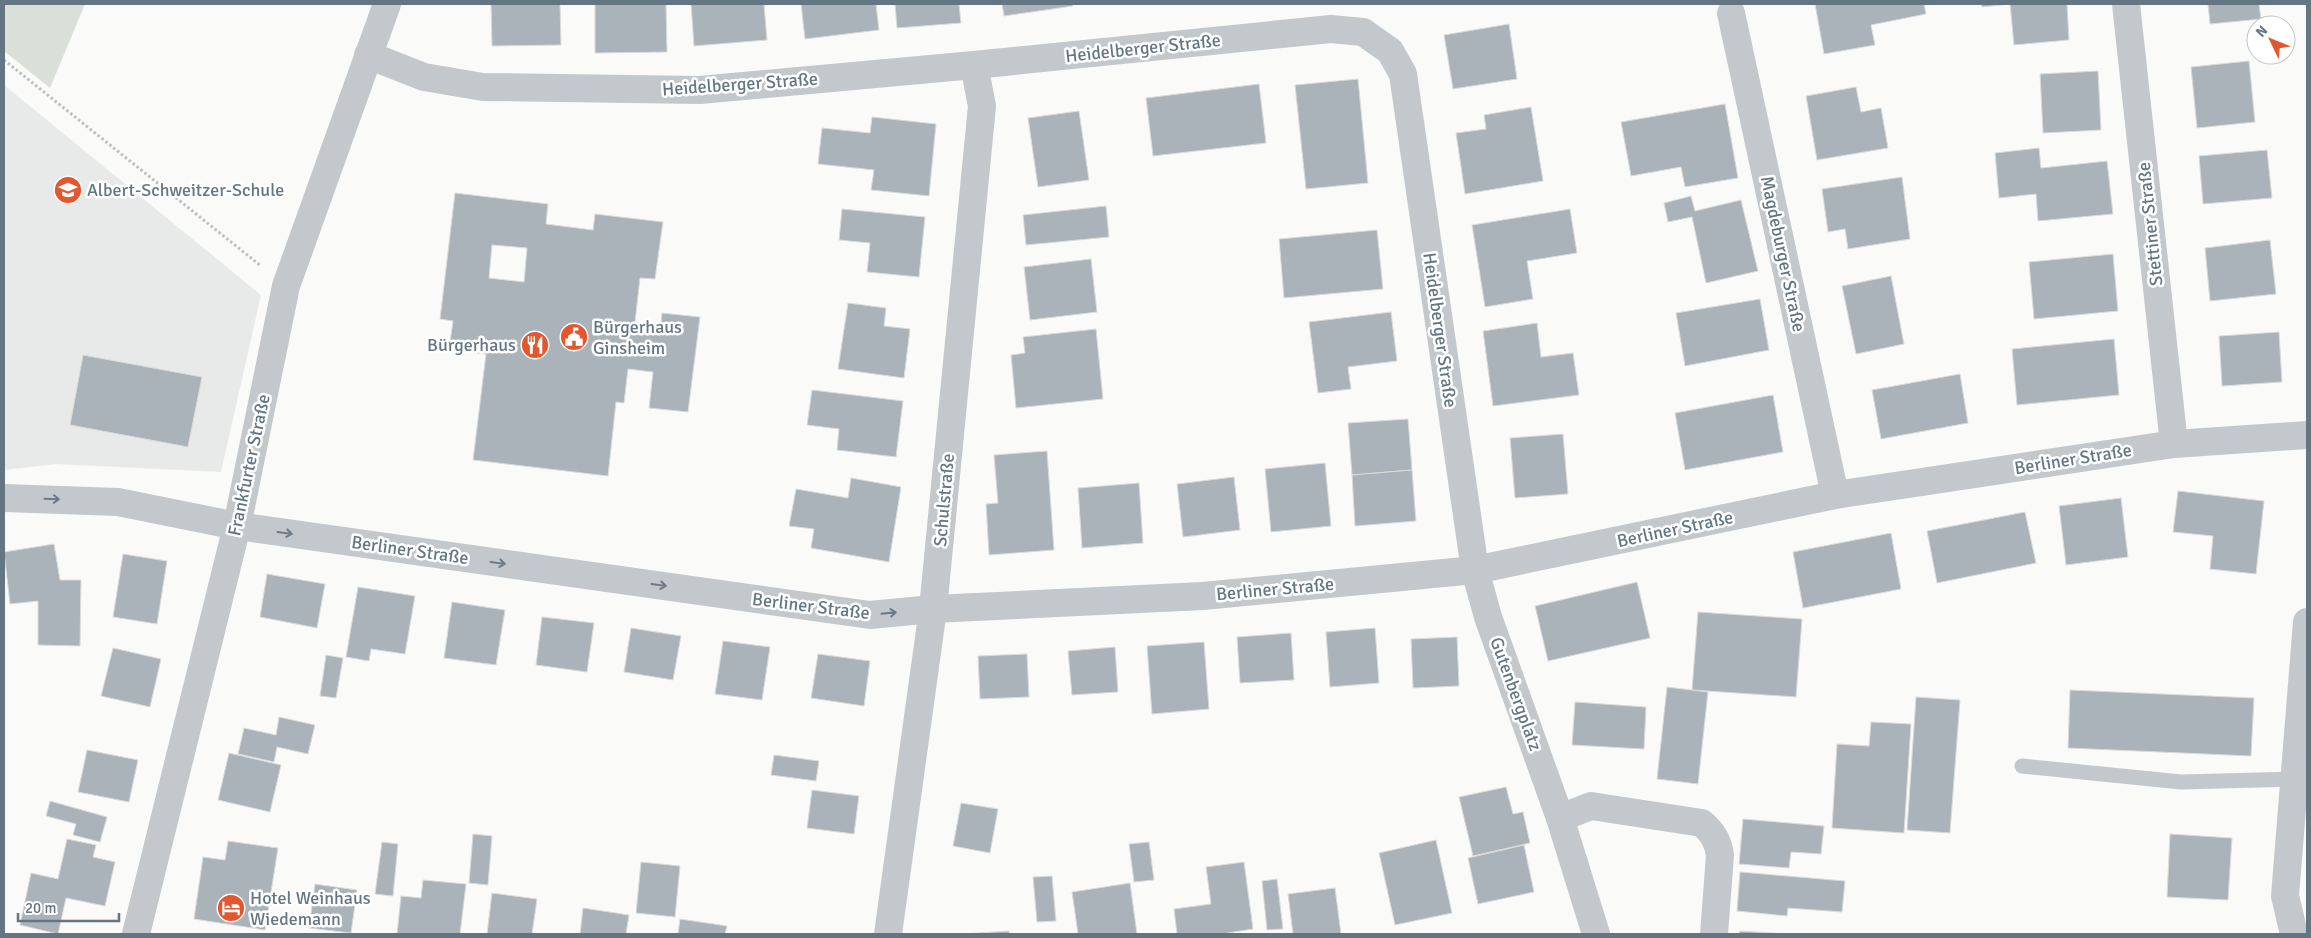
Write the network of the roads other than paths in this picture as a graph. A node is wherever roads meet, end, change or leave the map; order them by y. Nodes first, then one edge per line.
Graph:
1 (387, 4) edge
2 (2126, 4) edge
3 (1731, 13) dead end
4 (368, 55) junction
5 (974, 65) junction
6 (2307, 435) edge
7 (2174, 444) junction
8 (1835, 495) junction
9 (4, 498) edge
10 (236, 526) junction
11 (1475, 570) junction
12 (934, 609) junction
13 (2307, 622) edge
14 (2022, 766) dead end
15 (2295, 779) junction
16 (1560, 818) junction
17 (136, 934) edge
18 (888, 934) edge
19 (1596, 934) edge
20 (1714, 934) edge
21 (2294, 934) edge

1 - 4 street, Frankfurter Straße
2 - 7 street, Stettiner Straße
3 - 8 street, Magdeburger Straße
4 - 5 street, Heidelberger Straße
4 - 10 street, Frankfurter Straße
5 - 11 street, Heidelberger Straße
5 - 12 street, Schulstraße
6 - 7 street, Berliner Straße
7 - 8 street, Berliner Straße
8 - 11 street, Berliner Straße
9 -> 10 street, Berliner Straße
10 -> 12 street, Berliner Straße
10 - 17 street, Frankfurter Straße
11 - 12 street, Berliner Straße
11 - 16 street, Gutenbergplatz
12 - 18 street, Schulstraße
13 - 15 street
14 - 15 lane
15 - 21 street
16 - 19 street, Gutenbergplatz
16 - 20 street

